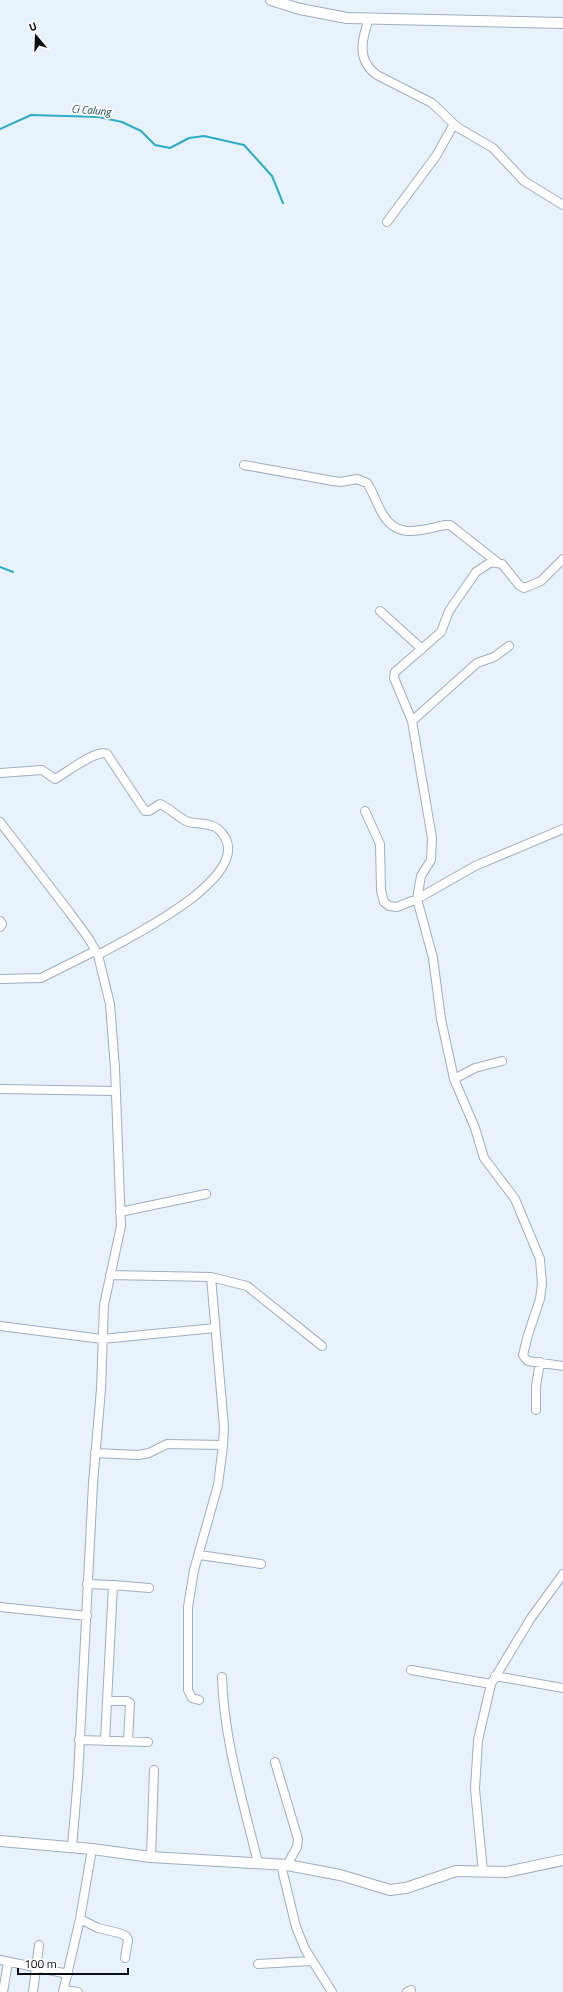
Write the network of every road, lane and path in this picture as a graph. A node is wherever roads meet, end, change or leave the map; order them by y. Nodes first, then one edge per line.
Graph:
1 (271, 0) edge
2 (369, 18) junction
3 (563, 23) edge
4 (454, 124) junction
5 (563, 205) edge
6 (387, 222) dead end
7 (244, 465) dead end
8 (563, 559) edge
9 (497, 562) junction
10 (380, 611) dead end
11 (509, 646) dead end
12 (422, 649) junction
13 (412, 721) junction
14 (0, 773) edge
15 (365, 811) dead end
16 (0, 822) edge
17 (563, 829) edge
18 (417, 899) junction
19 (0, 921) edge
20 (0, 927) edge
21 (96, 953) junction
22 (0, 978) edge
23 (502, 1061) dead end
24 (454, 1079) junction
25 (0, 1089) edge
26 (116, 1091) junction
27 (206, 1194) dead end
28 (120, 1212) junction
29 (110, 1275) junction
30 (211, 1277) junction
31 (0, 1326) edge
32 (215, 1328) junction
33 (102, 1339) junction
34 (322, 1346) dead end
35 (540, 1362) junction
36 (563, 1366) edge
37 (536, 1410) dead end
38 (223, 1445) junction
39 (95, 1453) junction
40 (200, 1555) junction
41 (261, 1564) dead end
42 (563, 1574) edge
43 (87, 1584) junction
44 (113, 1585) junction
45 (148, 1588) dead end
46 (0, 1607) edge
47 (87, 1616) junction
48 (411, 1670) dead end
49 (495, 1676) junction
50 (222, 1677) dead end
51 (491, 1684) junction
52 (563, 1688) edge
53 (199, 1700) dead end
54 (107, 1701) junction
55 (79, 1740) junction
56 (104, 1741) junction
57 (128, 1741) junction
58 (148, 1742) dead end
59 (275, 1762) dead end
60 (154, 1770) dead end
61 (0, 1841) edge
62 (72, 1847) junction
63 (92, 1849) junction
64 (151, 1857) junction
65 (563, 1860) edge
66 (258, 1863) junction
67 (284, 1865) junction
68 (483, 1872) junction
69 (80, 1919) junction
70 (39, 1945) dead end
71 (125, 1958) dead end
72 (4, 1961) edge
73 (311, 1961) junction
74 (258, 1964) dead end
75 (36, 1968) junction
76 (68, 1974) junction
77 (64, 1991) edge
78 (4, 1992) edge
79 (32, 1992) edge
80 (78, 1992) edge
81 (332, 1992) edge

1 - 2 street
2 - 3 street
2 - 4 street
4 - 5 street
4 - 6 street
7 - 9 street
8 - 9 street
9 - 12 street
10 - 12 street
11 - 13 street
12 - 13 street
13 - 18 street
14 - 21 street
15 - 18 street
16 - 21 street
17 - 18 street
18 - 24 street
19 - 20 street
21 - 22 street
21 - 26 street
23 - 24 street
24 - 35 street
25 - 26 street
26 - 28 street
27 - 28 street
28 - 29 street
29 - 30 street
29 - 33 street
30 - 32 street
30 - 34 street
31 - 33 street
32 - 33 street
32 - 38 street
33 - 39 street
35 - 36 street
35 - 37 street
38 - 39 street
38 - 40 street
39 - 43 street
40 - 41 street
40 - 53 street
42 - 49 street
43 - 44 street
43 - 47 street
44 - 45 street
44 - 54 street
46 - 47 street
47 - 55 street
48 - 51 street
49 - 51 street
49 - 52 street
50 - 66 street
51 - 68 street
54 - 56 street
54 - 57 street
55 - 56 street
55 - 62 street
56 - 57 street
57 - 58 street
59 - 67 street
60 - 64 street
61 - 62 street
62 - 63 street
63 - 64 street
63 - 69 street
64 - 66 street
65 - 68 street
66 - 67 street
67 - 68 street
67 - 73 street
69 - 71 street
69 - 76 street
70 - 75 street
72 - 75 street
72 - 78 street
73 - 74 street
73 - 81 street
75 - 76 street
75 - 79 street
76 - 77 street
77 - 80 street

